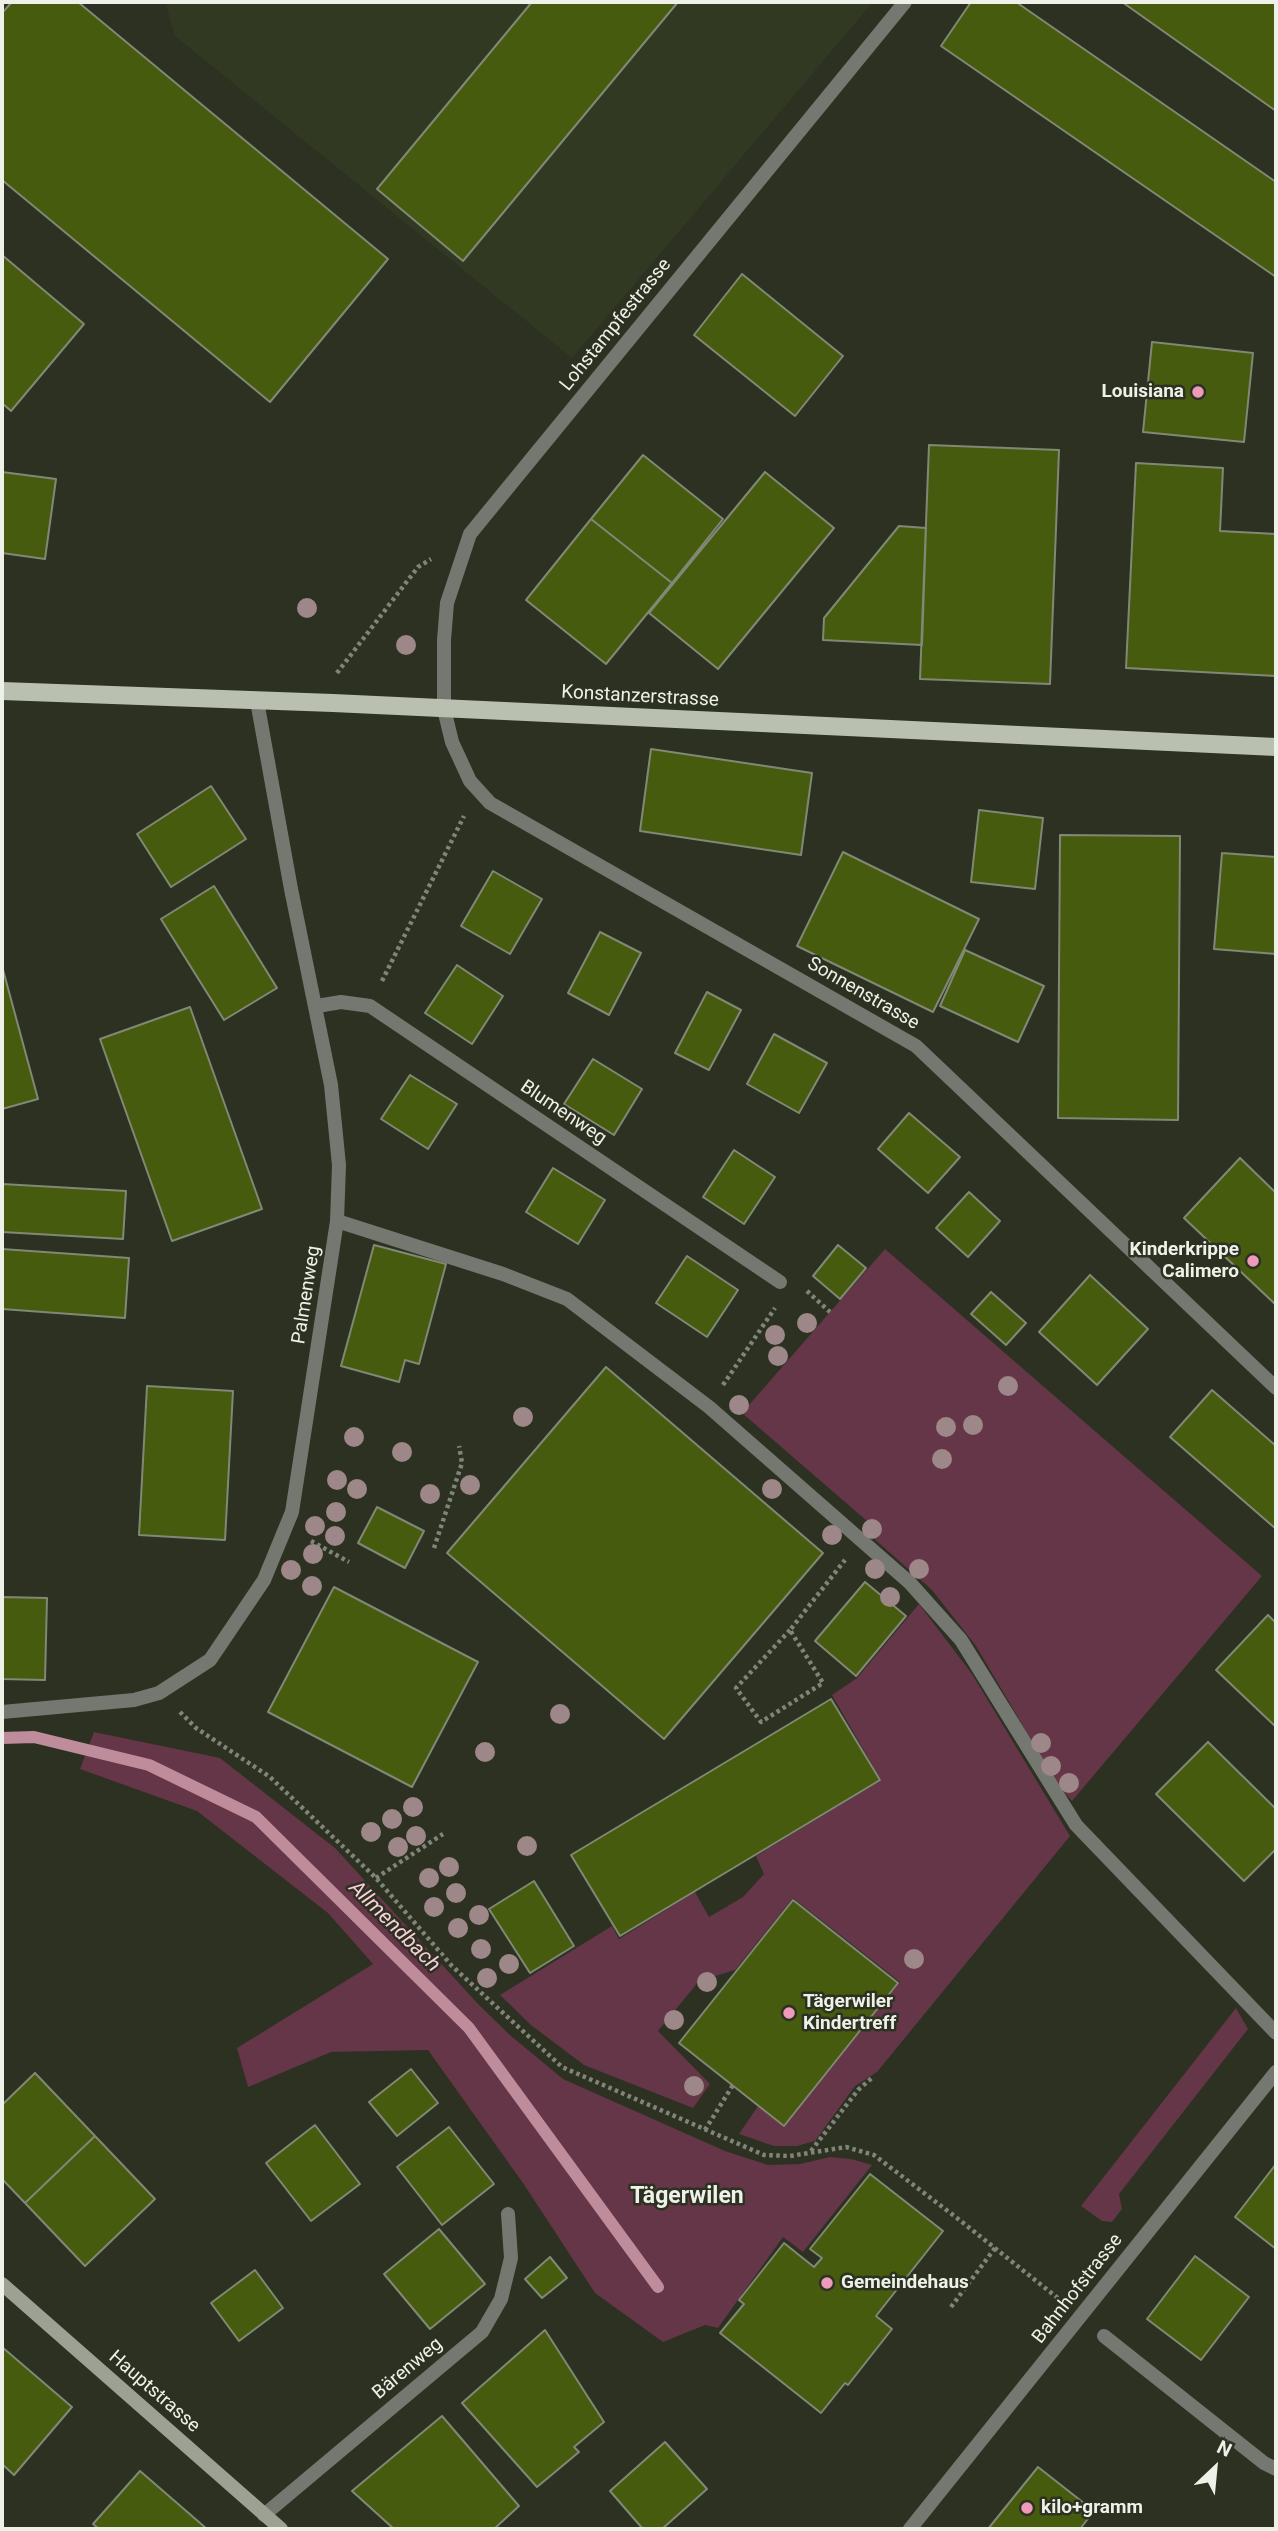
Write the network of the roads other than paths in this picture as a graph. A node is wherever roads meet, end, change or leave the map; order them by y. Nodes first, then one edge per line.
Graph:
1 (905, 2) edge
2 (2, 691) edge
3 (257, 701) junction
4 (444, 709) junction
5 (1276, 747) edge
6 (317, 1006) junction
7 (337, 1220) junction
8 (784, 1285) road end
9 (1276, 1388) edge
10 (2, 1712) edge
11 (1276, 2033) edge
12 (1276, 2072) edge
13 (509, 2214) dead end
14 (2, 2284) edge
15 (1104, 2336) dead end
16 (1276, 2469) edge
17 (264, 2515) junction
18 (281, 2529) edge
19 (910, 2529) edge

1 - 4 street, Lohstampfestrasse
2 - 3 main road, Konstanzerstrasse
3 - 4 main road, Konstanzerstrasse
3 - 6 street, Palmenweg
4 - 5 main road, Konstanzerstrasse
4 - 9 street, Sonnenstrasse
6 - 7 street, Palmenweg
6 - 8 street, Blumenweg
7 - 10 street, Palmenweg
7 - 11 street
12 - 19 street, Bahnhofstrasse
13 - 17 street, Bärenweg
14 - 17 street, Hauptstrasse
15 - 16 street
17 - 18 street, Hauptstrasse

